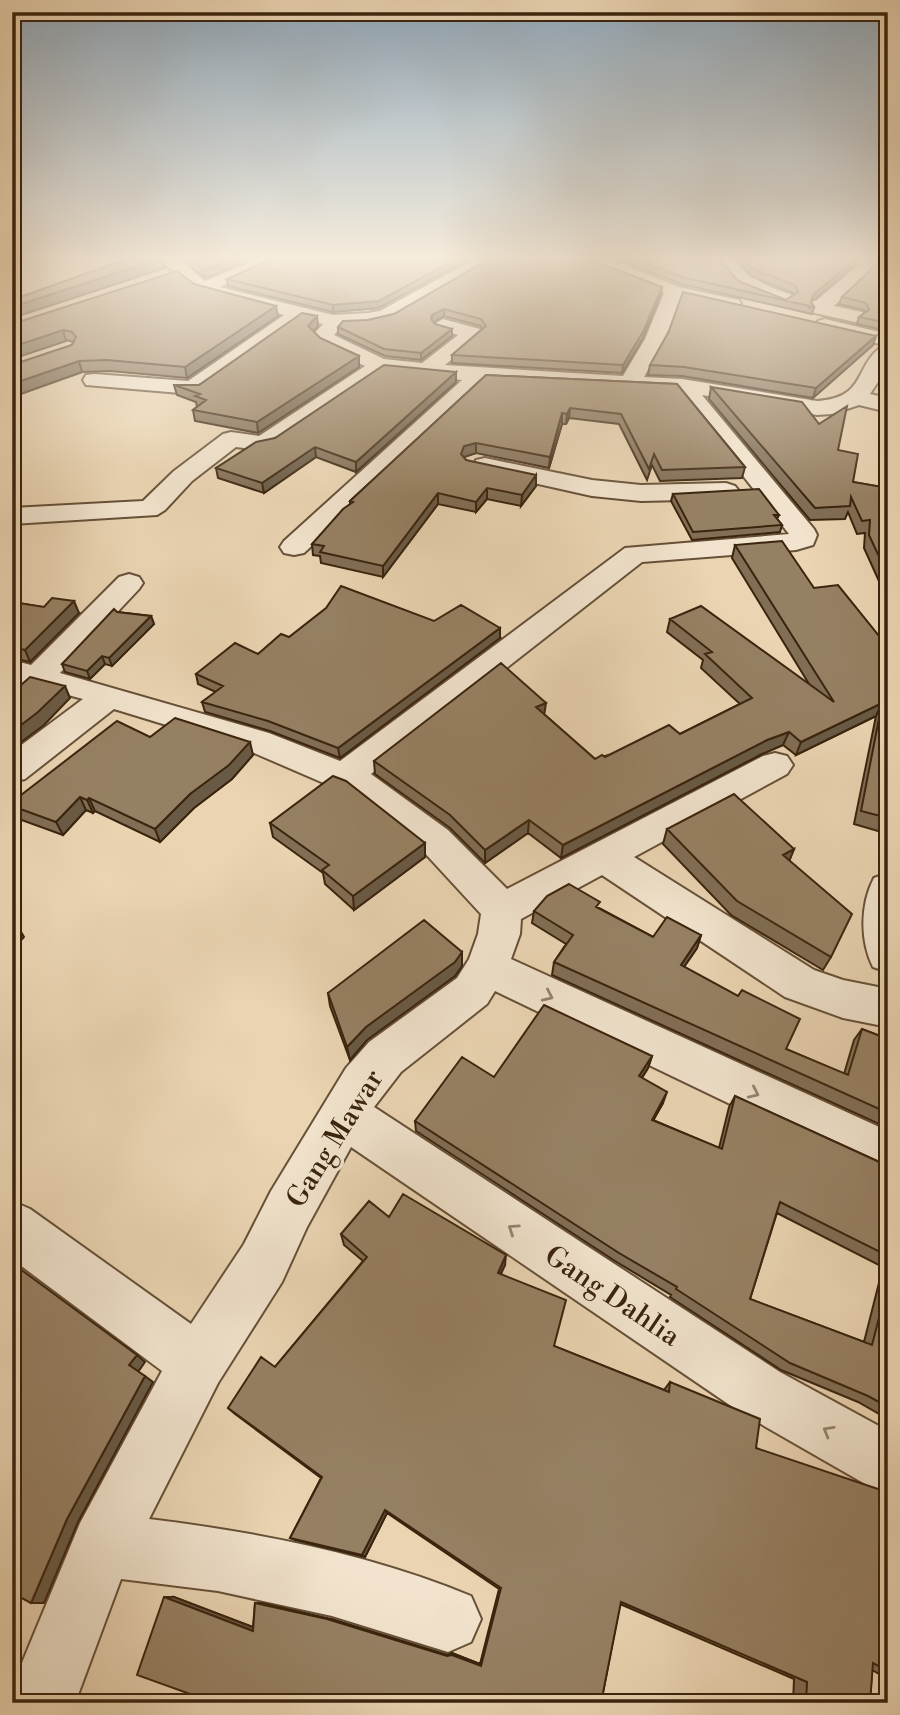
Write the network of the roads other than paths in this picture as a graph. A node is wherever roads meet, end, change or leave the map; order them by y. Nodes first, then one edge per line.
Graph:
1 (265, 337) edge
2 (324, 337) edge
3 (468, 337) edge
4 (656, 337) edge
5 (888, 350) edge
6 (380, 365) junction
7 (426, 370) junction
8 (480, 375) junction
9 (94, 380) dead end
10 (631, 381) junction
11 (682, 385) junction
12 (857, 398) junction
13 (888, 405) edge
14 (475, 463) edge
15 (763, 486) junction
16 (12, 516) edge
17 (294, 547) dead end
18 (129, 583) dead end
19 (25, 673) edge
20 (109, 696) junction
21 (775, 765) dead end
22 (12, 770) edge
23 (345, 776) junction
24 (603, 856) junction
25 (888, 889) edge
26 (502, 910) junction
27 (888, 955) edge
28 (486, 967) junction
29 (888, 1008) edge
30 (345, 1115) junction
31 (888, 1156) edge
32 (12, 1227) edge
33 (198, 1363) junction
34 (888, 1464) edge
35 (102, 1545) junction
36 (448, 1619) dead end
37 (40, 1703) edge

1 - 9 street
2 - 6 street
3 - 7 street
4 - 10 street
5 - 12 street
6 - 7 street
6 - 16 street
7 - 8 street
8 - 10 street
8 - 17 street
10 - 11 street
11 - 12 street
11 - 15 street
12 - 13 street
14 - 15 street
15 - 23 street
18 - 19 street
19 - 20 street
20 - 22 street
20 - 23 street
21 - 24 street
23 - 26 street
24 - 26 street
24 - 29 street
25 - 27 street
26 - 28 street, Gang Mawar
28 - 30 street, Gang Mawar
28 -> 31 street
30 - 33 street, Gang Mawar
34 -> 30 street, Gang Dahlia
32 - 33 street
33 - 35 street, Gang Mawar
35 - 36 street
35 - 37 street, Gang Mawar

